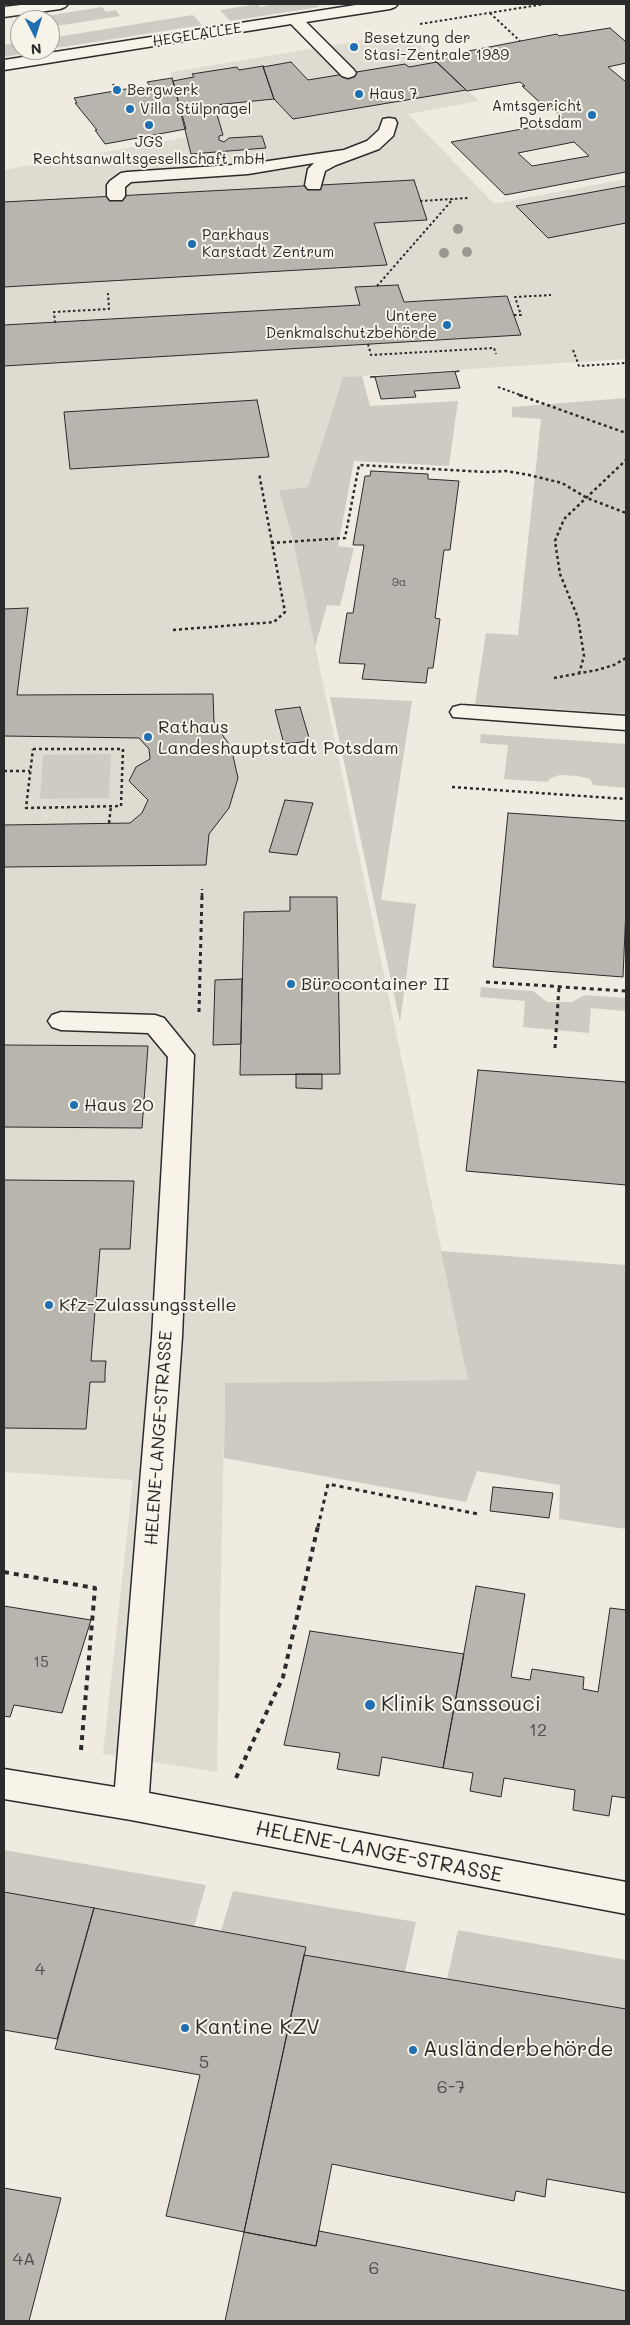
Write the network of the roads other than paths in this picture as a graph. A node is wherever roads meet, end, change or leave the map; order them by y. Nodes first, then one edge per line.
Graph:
1 (60, 4) edge
2 (390, 4) edge
3 (4, 12) edge
4 (294, 19) junction
5 (4, 66) edge
6 (348, 73) dead end
7 (389, 123) dead end
8 (345, 155) junction
9 (314, 185) dead end
10 (116, 196) dead end
11 (461, 712) dead end
12 (626, 723) edge
13 (61, 1020) dead end
14 (4, 1784) edge
15 (131, 1805) junction
16 (626, 1898) edge

1 - 3 street
2 - 4 street, HEGELALLEE
4 - 5 street, HEGELALLEE
4 - 6 street
7 - 8 street
8 - 9 street
8 - 10 street
11 - 12 street
13 - 15 street, HELENE-LANGE-STRASSE
14 - 15 street, HELENE-LANGE-STRASSE
15 - 16 street, HELENE-LANGE-STRASSE

